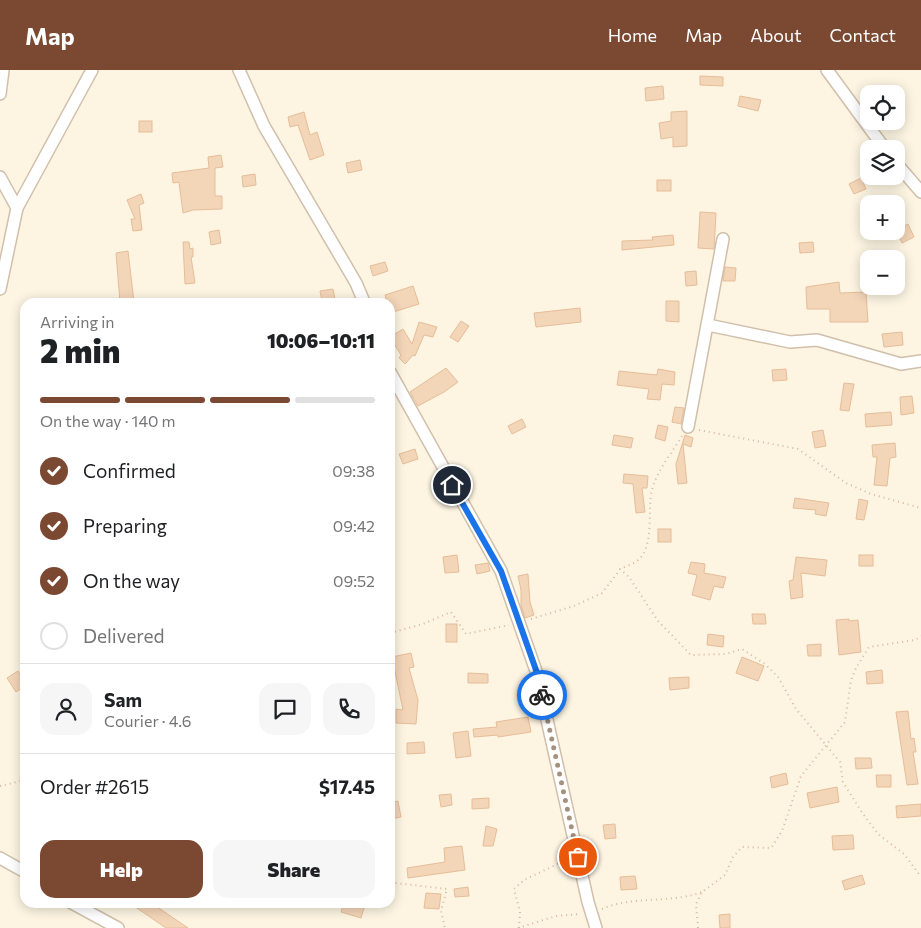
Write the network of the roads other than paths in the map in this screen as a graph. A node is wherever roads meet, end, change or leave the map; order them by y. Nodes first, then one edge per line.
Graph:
1 (3, 70) edge
2 (92, 70) edge
3 (239, 70) edge
4 (827, 70) edge
5 (0, 94) edge
6 (879, 140) edge
7 (905, 173) edge
8 (0, 177) edge
9 (921, 192) edge
10 (17, 208) junction
11 (723, 239) dead end
12 (0, 289) edge
13 (362, 298) edge
14 (708, 325) junction
15 (921, 361) edge
16 (395, 382) edge
17 (688, 427) road end
18 (0, 858) edge
19 (20, 869) edge
20 (81, 908) edge
21 (118, 928) edge
22 (596, 928) edge

1 - 5 street
2 - 10 street
3 - 13 street
4 - 6 street
7 - 9 street
8 - 10 street
10 - 12 street
11 - 14 street
14 - 15 street
14 - 17 street
16 - 22 street
18 - 19 street
20 - 21 street

